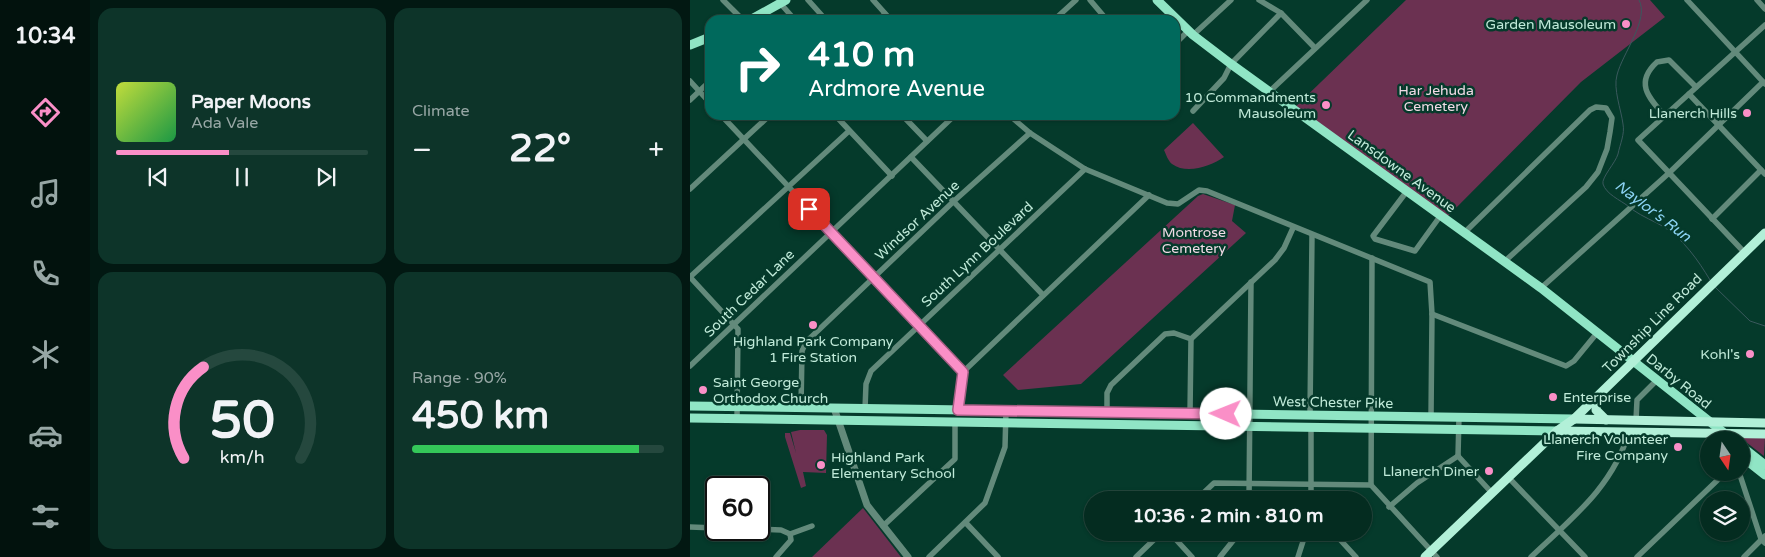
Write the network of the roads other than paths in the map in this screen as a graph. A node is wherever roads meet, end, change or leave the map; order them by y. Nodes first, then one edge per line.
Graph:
1 (723, 0) edge
2 (808, 0) edge
3 (873, 0) edge
4 (1076, 0) edge
5 (1090, 0) edge
6 (1231, 0) edge
7 (1367, 0) edge
8 (1687, 0) edge
9 (1757, 0) edge
10 (1161, 1) edge
11 (1261, 1) edge
12 (783, 2) edge
13 (1765, 9) edge
14 (1280, 13) junction
15 (885, 14) edge
16 (738, 15) edge
17 (759, 15) edge
18 (792, 15) edge
19 (822, 15) edge
20 (1060, 15) edge
21 (1103, 15) edge
22 (1174, 15) edge
23 (1180, 22) edge
24 (1765, 25) edge
25 (1190, 33) junction
26 (705, 39) edge
27 (1180, 40) edge
28 (690, 45) edge
29 (1315, 48) junction
30 (1736, 52) junction
31 (1232, 64) junction
32 (690, 81) edge
33 (1764, 83) edge
34 (705, 86) edge
35 (1696, 88) junction
36 (699, 91) junction
37 (1269, 92) junction
38 (1689, 94) junction
39 (705, 98) edge
40 (690, 100) edge
41 (1193, 111) dead end
42 (1665, 116) junction
43 (726, 120) edge
44 (764, 120) edge
45 (839, 120) edge
46 (907, 120) edge
47 (950, 120) edge
48 (1015, 120) edge
49 (1718, 125) junction
50 (849, 131) junction
51 (1030, 133) junction
52 (743, 139) junction
53 (927, 141) junction
54 (911, 157) junction
55 (1085, 169) junction
56 (1763, 172) edge
57 (1669, 173) junction
58 (892, 176) junction
59 (788, 186) junction
60 (690, 189) edge
61 (1407, 191) junction
62 (1149, 195) junction
63 (954, 201) junction
64 (1441, 215) junction
65 (1712, 219) junction
66 (1293, 228) junction
67 (831, 232) junction
68 (1464, 233) junction
69 (1765, 233) edge
70 (1312, 235) junction
71 (1000, 249) junction
72 (1744, 252) junction
73 (1372, 258) junction
74 (1504, 262) junction
75 (690, 277) edge
76 (873, 277) junction
77 (1250, 282) junction
78 (1541, 288) junction
79 (1043, 296) junction
80 (1432, 314) junction
81 (734, 325) junction
82 (919, 325) junction
83 (1597, 333) junction
84 (1191, 339) junction
85 (1634, 362) junction
86 (690, 366) edge
87 (963, 372) junction
88 (1656, 381) junction
89 (1597, 397) junction
90 (690, 406) edge
91 (737, 407) junction
92 (800, 408) junction
93 (834, 408) junction
94 (865, 409) junction
95 (958, 410) junction
96 (1006, 411) junction
97 (1107, 412) junction
98 (1190, 414) junction
99 (1250, 414) junction
100 (1310, 415) junction
101 (1371, 416) junction
102 (1431, 417) junction
103 (1458, 417) junction
104 (690, 418) edge
105 (737, 419) junction
106 (1574, 419) junction
107 (838, 420) junction
108 (1606, 420) junction
109 (1636, 420) junction
110 (956, 422) junction
111 (1006, 422) junction
112 (1708, 422) junction
113 (1765, 423) edge
114 (1250, 426) junction
115 (1311, 427) junction
116 (1371, 428) junction
117 (1458, 429) junction
118 (1557, 431) junction
119 (1629, 431) junction
120 (1713, 431) edge
121 (1718, 431) edge
122 (1700, 433) edge
123 (1765, 434) edge
124 (1750, 435) edge
125 (1750, 453) edge
126 (1458, 456) junction
127 (1765, 464) edge
128 (1750, 467) edge
129 (1750, 469) edge
130 (1765, 475) edge
131 (1508, 477) junction
132 (1717, 481) edge
133 (1742, 481) edge
134 (1765, 481) edge
135 (1250, 485) junction
136 (1371, 485) junction
137 (1310, 486) junction
138 (1206, 491) edge
139 (1250, 491) edge
140 (1310, 491) edge
141 (1492, 493) junction
142 (1389, 507) junction
143 (966, 523) junction
144 (812, 526) dead end
145 (883, 526) junction
146 (690, 528) edge
147 (705, 528) edge
148 (770, 530) edge
149 (1560, 530) junction
150 (790, 534) junction
151 (1764, 539) edge
152 (1153, 541) edge
153 (1177, 541) edge
154 (1233, 541) edge
155 (1303, 541) edge
156 (1341, 541) edge
157 (1431, 555) edge
158 (776, 557) edge
159 (908, 557) edge
160 (929, 557) edge
161 (998, 557) edge
162 (1136, 557) edge
163 (1192, 557) edge
164 (1220, 557) edge
165 (1298, 557) edge
166 (1356, 557) edge
167 (1531, 557) edge
168 (1585, 557) edge
169 (1637, 557) edge
170 (1744, 557) edge

1 - 16 street
2 - 19 street
3 - 15 street
4 - 20 street
5 - 21 street
6 - 25 street
7 - 29 street
8 - 30 street
9 - 13 street
10 - 22 main road, Lansdowne Avenue
11 - 14 street
12 - 17 main road
12 - 18 street
14 - 29 street
14 - 31 street
23 - 25 main road, Lansdowne Avenue
24 - 30 street
25 - 27 street
25 - 31 main road, Lansdowne Avenue
26 - 28 main road
29 - 37 street
30 - 33 street
30 - 35 street
31 - 37 main road, Lansdowne Avenue
31 - 41 street
32 - 36 street
33 - 49 street
34 - 36 street
35 - 38 street
35 - 42 street
36 - 39 street
36 - 40 street
37 - 61 main road, Lansdowne Avenue
38 - 42 street
38 - 49 street
42 - 57 street
43 - 52 street
44 - 52 street
45 - 50 street
46 - 53 street
47 - 53 street, South Cedar Lane
48 - 51 street
49 - 56 street
49 - 57 street
50 - 58 street
50 - 59 street
51 - 55 street
51 - 63 street, Windsor Avenue
52 - 59 street
52 - 60 street
53 - 54 street, South Cedar Lane
54 - 58 street, South Cedar Lane
54 - 63 street
55 - 62 street
55 - 71 street, South Lynn Boulevard
56 - 65 street
57 - 65 street
57 - 78 street
58 - 67 street, South Cedar Lane
59 - 67 street
59 - 75 street
61 - 64 main road, Lansdowne Avenue
61 - 64 street
62 - 66 street
62 - 79 street
63 - 71 street
63 - 76 street, Windsor Avenue
64 - 68 main road, Lansdowne Avenue
65 - 72 street
66 - 70 street
66 - 77 street
67 - 76 street
67 - 81 street, South Cedar Lane
68 - 74 main road, Lansdowne Avenue
68 - 74 street
69 - 72 highway, Township Line Road
70 - 73 street
70 - 100 street
71 - 79 street
71 - 82 street, South Lynn Boulevard
72 - 85 highway, Township Line Road
73 - 80 street
73 - 101 street
74 - 78 main road, Lansdowne Avenue
75 - 81 street
76 - 82 street
76 - 92 street, Windsor Avenue
77 - 84 street
77 - 99 street
78 - 83 main road, Lansdowne Avenue
79 - 87 street
80 - 83 street
80 - 102 street
81 - 86 street, South Cedar Lane
81 - 91 street
82 - 87 street
82 - 94 street, South Lynn Boulevard
83 - 85 main road, Lansdowne Avenue
84 - 97 street
84 - 98 street
85 - 88 main road, Darby Road
85 - 89 highway, Township Line Road
87 - 95 street
88 - 109 street
88 - 112 main road, Darby Road
89 - 106 highway, Township Line Road
89 - 108 highway
90 - 91 main road, West Chester Pike
91 - 92 main road, West Chester Pike
91 - 105 street
92 - 93 main road, West Chester Pike
93 - 94 main road, West Chester Pike
93 - 107 street
94 - 95 main road, West Chester Pike
95 - 96 main road, West Chester Pike
96 - 97 main road, West Chester Pike
96 - 111 street
97 - 98 main road, West Chester Pike
98 - 99 main road, West Chester Pike
99 - 100 main road, West Chester Pike
99 - 114 street
100 - 101 main road, West Chester Pike
101 - 102 main road, West Chester Pike
101 - 116 street
102 - 103 main road, West Chester Pike
103 - 106 main road, West Chester Pike
103 - 117 street
104 - 105 main road, West Chester Pike
105 - 107 main road, West Chester Pike
106 - 108 highway, West Chester Pike
106 - 118 highway, Township Line Road
107 - 110 main road, West Chester Pike
107 - 145 street
108 - 109 highway, West Chester Pike
109 - 112 highway, West Chester Pike
110 - 111 main road, West Chester Pike
110 - 145 street
111 - 114 main road, West Chester Pike
111 - 143 street
112 - 113 highway, West Chester Pike
112 - 120 main road, Darby Road
112 - 121 main road, Darby Road
114 - 115 main road, West Chester Pike
114 - 135 street
115 - 116 main road, West Chester Pike
115 - 137 street
116 - 117 main road, West Chester Pike
116 - 136 street
117 - 118 main road, West Chester Pike
117 - 126 street
118 - 119 highway, West Chester Pike
118 - 131 highway, Township Line Road
119 - 122 highway, West Chester Pike
119 - 149 street
123 - 124 highway, West Chester Pike
125 - 127 main road
126 - 141 street
126 - 142 street
128 - 130 main road
129 - 134 main road
131 - 141 highway, Township Line Road
131 - 149 street
132 - 169 street
133 - 151 street
135 - 137 street
135 - 138 street
135 - 139 street
136 - 137 street
136 - 142 street
137 - 140 street
141 - 157 highway, Township Line Road
142 - 157 street
143 - 160 street
143 - 161 street
144 - 150 street
145 - 159 street
146 - 147 street
148 - 150 street
149 - 167 street
149 - 168 street
150 - 158 street
151 - 170 street
152 - 162 street
153 - 163 street
154 - 164 street
155 - 165 street
156 - 166 street

